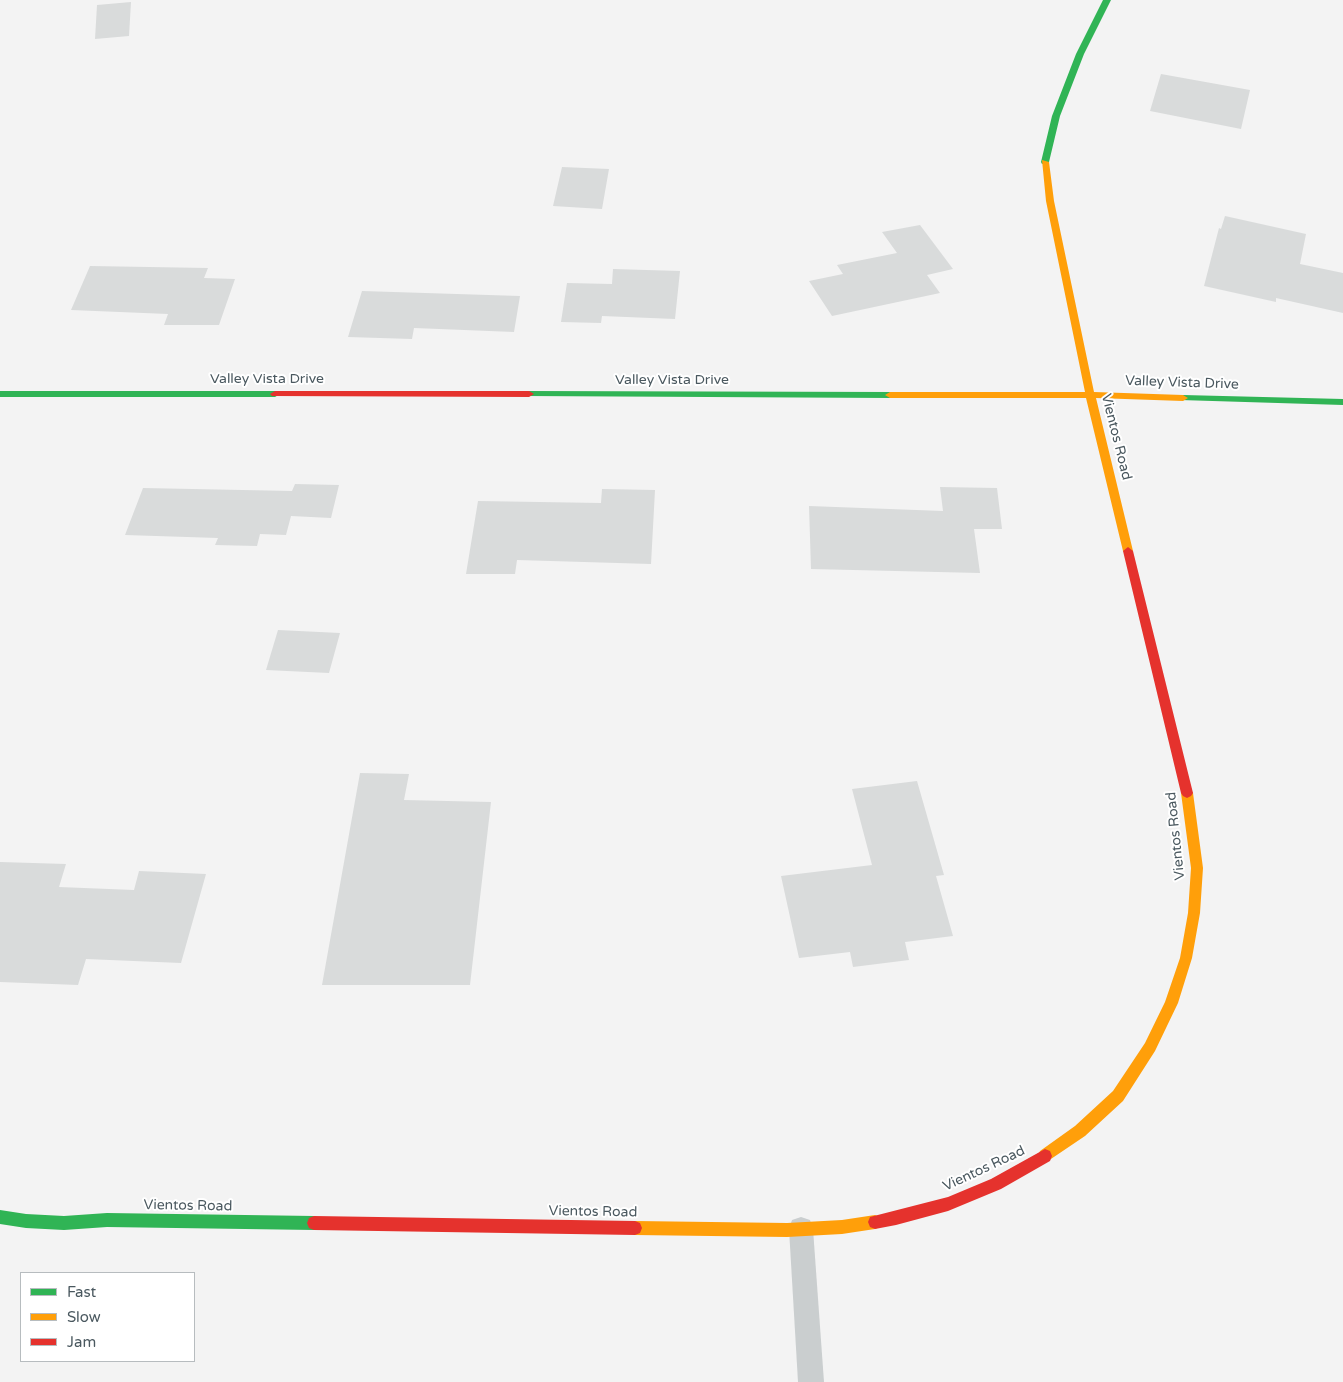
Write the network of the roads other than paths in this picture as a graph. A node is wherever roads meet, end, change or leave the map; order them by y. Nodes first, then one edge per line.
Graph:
1 (1107, 0) edge
2 (0, 394) edge
3 (1090, 395) junction
4 (1343, 402) edge
5 (0, 1217) edge
6 (801, 1228) junction
7 (811, 1382) edge

1 - 3 street, Vientos Road
2 - 3 street, Valley Vista Drive
3 - 4 street, Valley Vista Drive
3 - 6 street, Vientos Road
5 - 6 street, Vientos Road
6 - 7 lane

